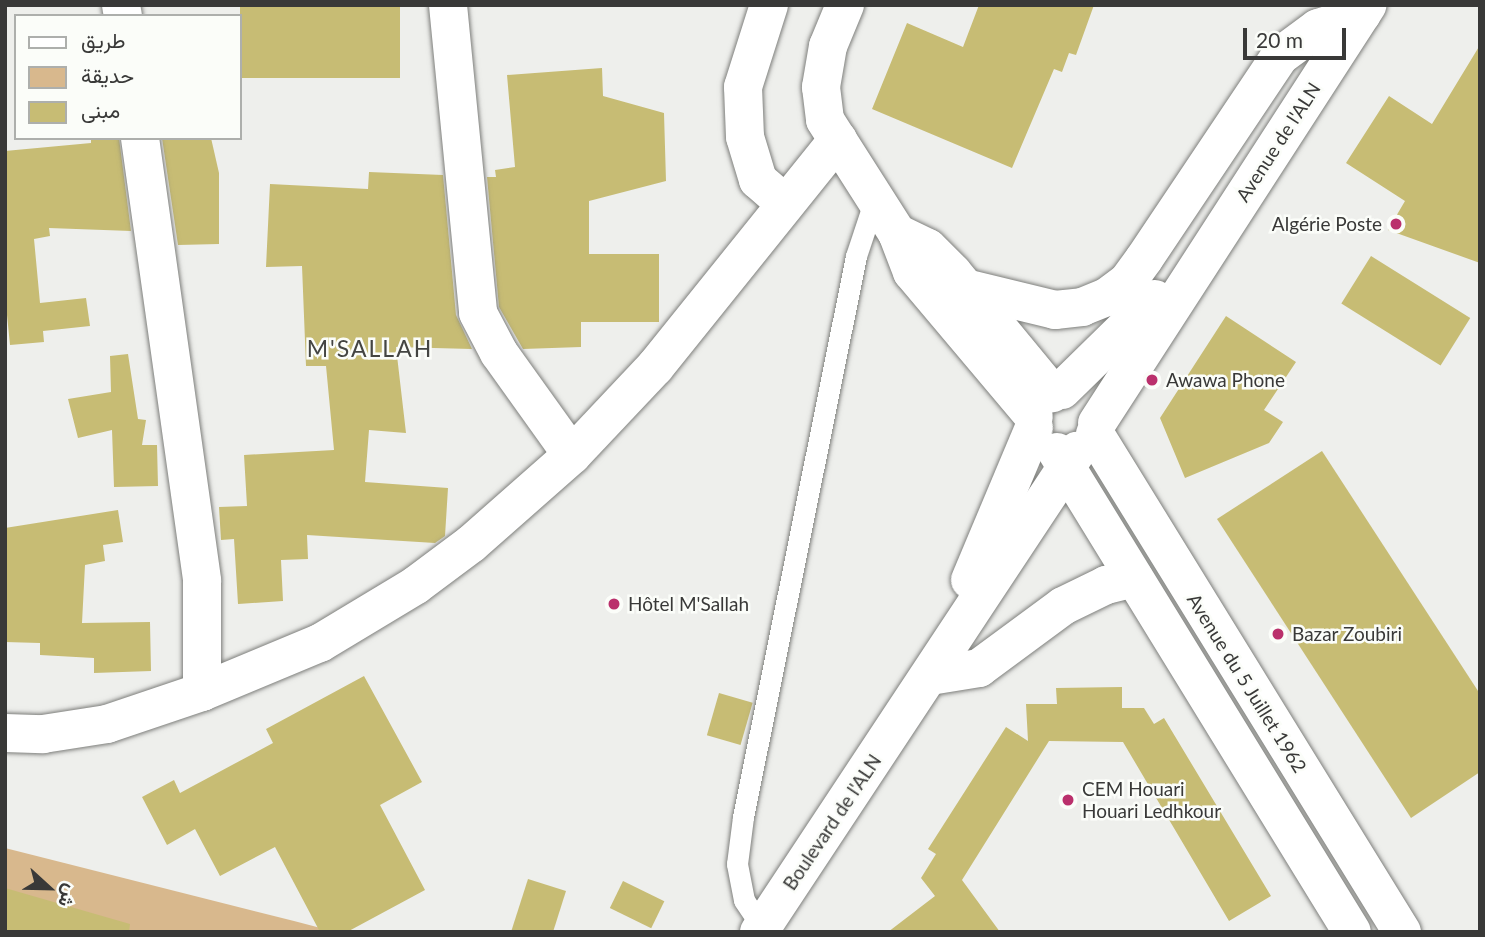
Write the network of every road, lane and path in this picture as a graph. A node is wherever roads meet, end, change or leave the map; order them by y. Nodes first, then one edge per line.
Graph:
1 (448, 5) edge
2 (769, 5) edge
3 (845, 5) edge
4 (1364, 10) edge
5 (838, 139) junction
6 (140, 140) edge
7 (874, 202) junction
8 (784, 203) junction
9 (897, 233) junction
10 (969, 289) junction
11 (1064, 428) junction
12 (572, 455) junction
13 (1134, 578) junction
14 (930, 676) junction
15 (202, 692) junction
16 (906, 714) junction
17 (5, 733) edge
18 (761, 930) edge
19 (1352, 932) edge
20 (1402, 932) edge

1 - 12 main road
2 - 8 main road
3 - 5 main road
4 - 10 main road
4 - 11 main road, Avenue de l'ALN
5 - 7 main road
5 - 8 main road
6 - 15 main road
7 - 9 main road
7 - 18 lane
8 - 12 main road
9 - 10 main road
9 - 11 main road
10 - 11 main road
11 - 13 main road, Avenue du 5 Juillet 1962
11 - 14 main road
11 - 16 main road
11 - 20 main road, Avenue du 5 Juillet 1962
12 - 15 main road
13 - 14 main road
13 - 19 main road, Avenue du 5 Juillet 1962
14 - 16 main road
15 - 17 main road
16 - 18 main road, Boulevard de l'ALN

